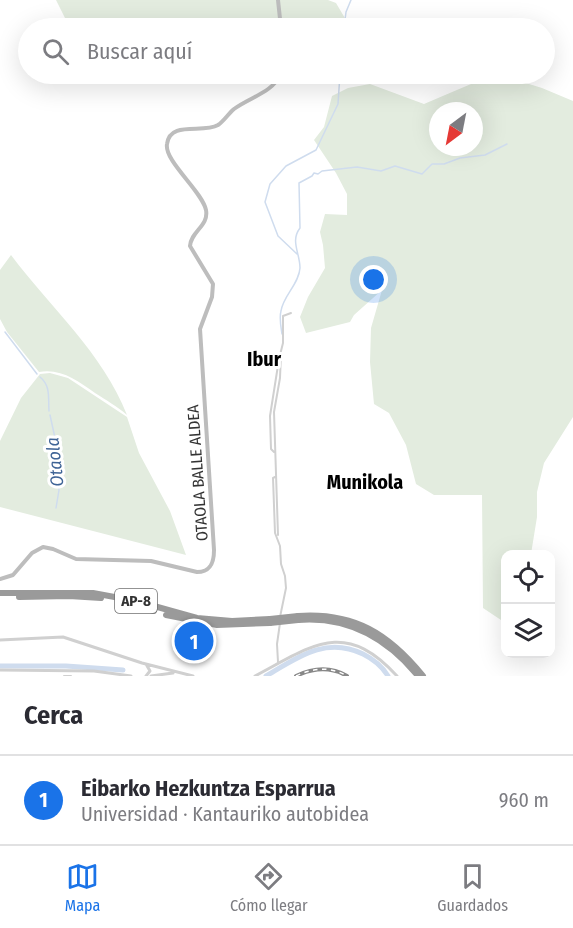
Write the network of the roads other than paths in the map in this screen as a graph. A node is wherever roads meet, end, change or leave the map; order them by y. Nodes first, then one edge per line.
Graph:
1 (279, 0) edge
2 (280, 18) edge
3 (273, 84) edge
4 (291, 313) dead end
5 (0, 579) edge
6 (0, 595) edge
7 (298, 618) junction
8 (0, 640) edge
9 (146, 664) junction
10 (278, 664) junction
11 (0, 670) edge
12 (252, 671) dead end
13 (64, 676) edge
14 (71, 676) edge
15 (131, 676) edge
16 (146, 676) edge
17 (151, 676) edge
18 (193, 676) edge
19 (256, 676) edge
20 (396, 676) edge
21 (418, 676) edge
22 (423, 676) edge

1 - 2 main road
3 - 5 main road, OTAOLA BALLE ALDEA
4 - 10 street
6 - 7 highway, AP-8, bridge
7 - 21 highway, AP-8
7 - 22 highway, AP-8
8 - 9 street
9 - 16 street
9 - 18 street
10 - 19 street
10 - 20 street
11 - 15 street
12 - 19 street
13 - 14 street
17 - 18 street

